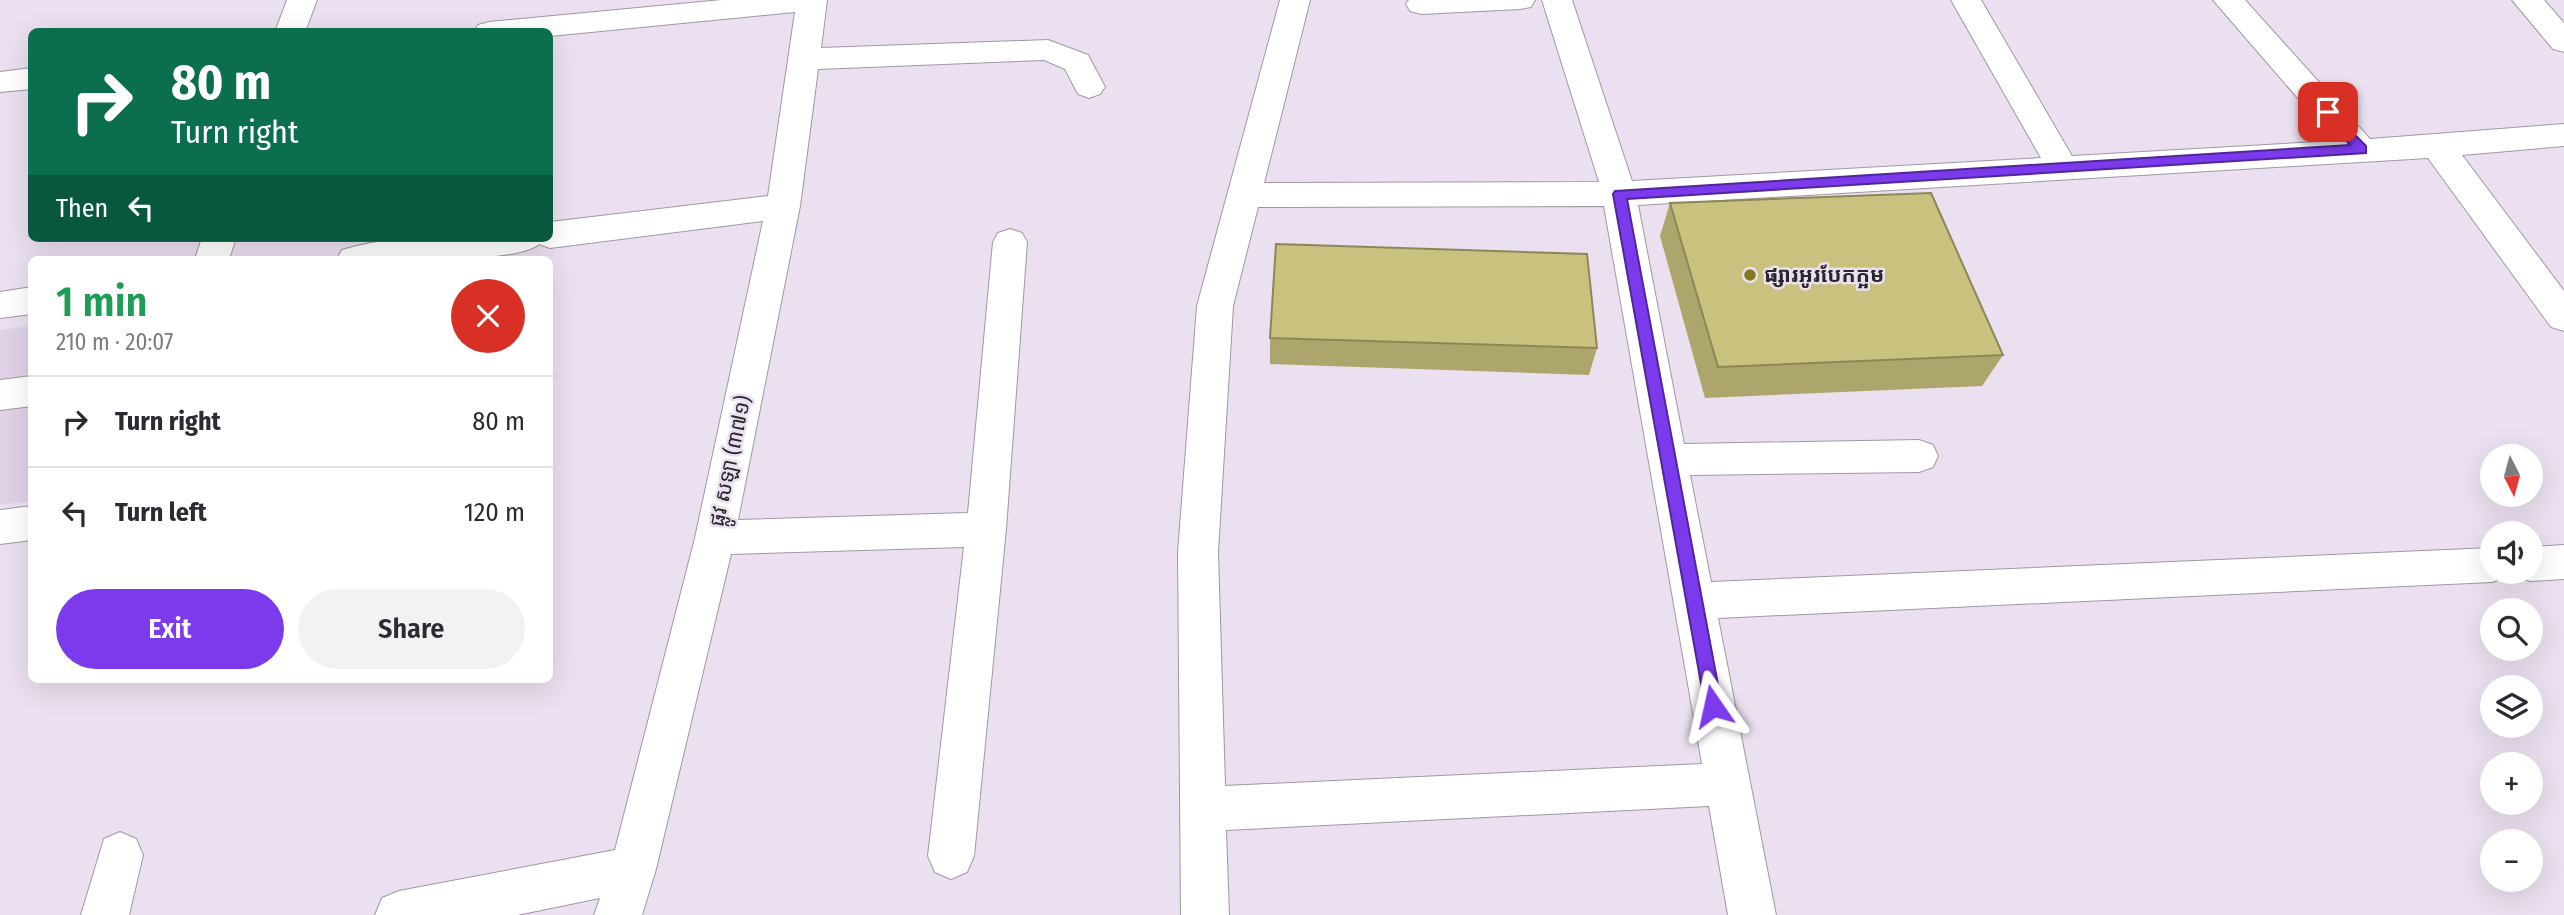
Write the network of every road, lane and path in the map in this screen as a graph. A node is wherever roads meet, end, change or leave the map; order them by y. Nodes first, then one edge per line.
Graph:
1 (302, 0) edge
2 (812, 0) edge
3 (1295, 0) edge
4 (1520, 0) edge
5 (1556, 0) edge
6 (1966, 0) edge
7 (2228, 0) edge
8 (2527, 0) edge
9 (1421, 4) dead end
10 (292, 28) edge
11 (529, 28) edge
12 (2564, 42) edge
13 (804, 59) junction
14 (28, 78) edge
15 (0, 82) edge
16 (1088, 87) dead end
17 (2564, 135) edge
18 (2437, 146) junction
19 (2361, 149) junction
20 (2063, 169) junction
21 (1619, 194) junction
22 (1242, 195) junction
23 (783, 206) junction
24 (553, 235) edge
25 (492, 242) edge
26 (1010, 242) dead end
27 (378, 256) edge
28 (28, 301) edge
29 (0, 305) edge
30 (2564, 317) edge
31 (28, 392) edge
32 (0, 395) edge
33 (1919, 456) dead end
34 (1667, 460) junction
35 (28, 524) edge
36 (0, 527) edge
37 (986, 529) junction
38 (715, 538) junction
39 (2564, 562) edge
40 (2543, 563) edge
41 (2480, 566) edge
42 (1693, 601) junction
43 (1727, 784) junction
44 (1203, 809) junction
45 (120, 855) dead end
46 (951, 856) dead end
47 (633, 869) junction
48 (105, 915) edge
49 (399, 915) edge
50 (618, 915) edge
51 (1205, 915) edge
52 (1752, 915) edge

1 - 10 street
2 - 11 street
2 - 13 street, ផ្លូវ សឡា (៣៧១)
3 - 22 street
4 - 9 street
5 - 21 street
6 - 20 street
7 - 19 street
8 - 12 street
13 - 16 street
13 - 23 street, ផ្លូវ សឡា (៣៧១)
14 - 15 street
17 - 18 street
18 - 19 street
18 - 30 street
19 - 20 street
20 - 21 street
21 - 22 street
21 - 34 street
22 - 44 street
23 - 24 street
23 - 38 street, ផ្លូវ សឡា (៣៧១)
25 - 27 street
26 - 37 street
28 - 29 street
31 - 32 street
33 - 34 street
34 - 42 street
35 - 36 street
37 - 38 street
37 - 46 street
38 - 47 street, ផ្លូវ សឡា (៣៧១)
39 - 40 street
41 - 42 street
42 - 43 street
43 - 44 street
43 - 52 street
44 - 51 street
45 - 48 street
47 - 49 street
47 - 50 street, ផ្លូវ សឡា (៣៧១)

